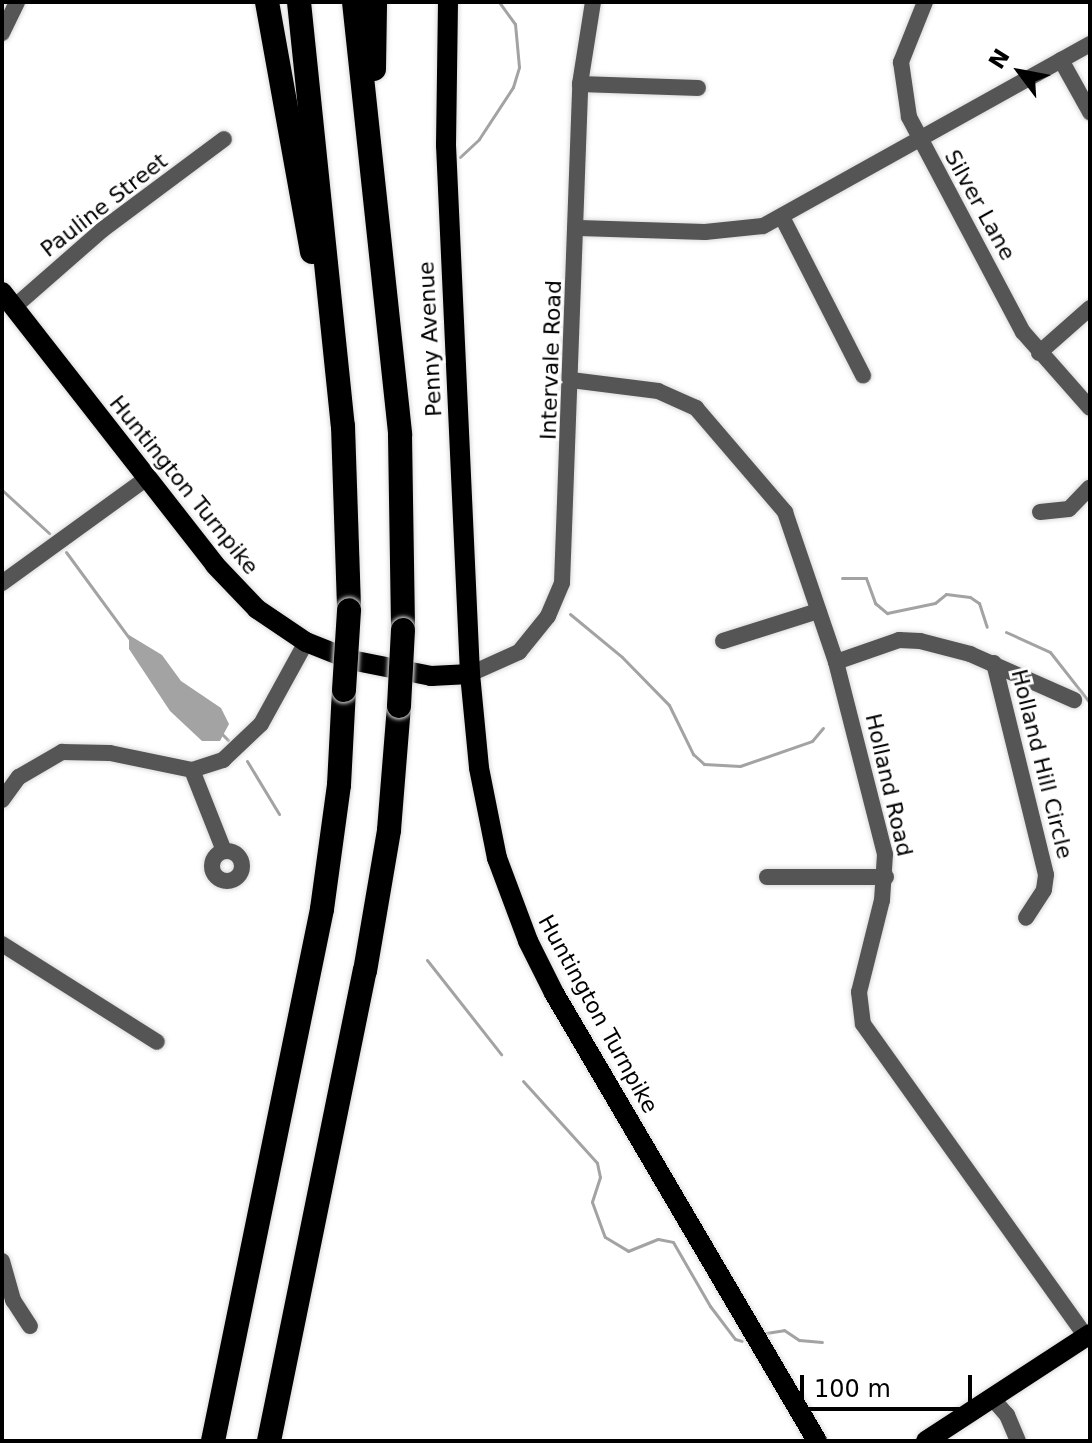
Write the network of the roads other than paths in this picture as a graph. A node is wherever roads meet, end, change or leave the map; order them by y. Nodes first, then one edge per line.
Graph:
1 (17, 2) edge
2 (267, 2) edge
3 (299, 2) edge
4 (354, 2) edge
5 (375, 2) edge
6 (448, 2) edge
7 (593, 2) edge
8 (925, 2) edge
9 (2, 33) edge
10 (1090, 44) edge
11 (1061, 60) junction
12 (580, 84) junction
13 (698, 88) dead end
14 (1090, 112) edge
15 (918, 137) junction
16 (224, 139) dead end
17 (373, 203) junction
18 (782, 217) junction
19 (579, 228) junction
20 (8, 300) edge
21 (1090, 308) edge
22 (1039, 353) junction
23 (863, 375) dead end
24 (571, 380) junction
25 (1090, 408) edge
26 (343, 426) junction
27 (147, 478) junction
28 (1090, 487) edge
29 (1040, 512) dead end
30 (2, 583) edge
31 (818, 611) junction
32 (723, 641) dead end
33 (306, 642) junction
34 (836, 662) junction
35 (994, 663) junction
36 (470, 674) junction
37 (1074, 700) dead end
38 (192, 770) junction
39 (2, 800) edge
40 (224, 851) dead end
41 (767, 877) dead end
42 (886, 877) junction
43 (1026, 918) dead end
44 (2, 944) edge
45 (157, 1042) dead end
46 (2, 1261) edge
47 (30, 1326) dead end
48 (1088, 1335) edge
49 (280, 1387) junction
50 (992, 1398) junction
51 (213, 1441) edge
52 (269, 1441) edge
53 (275, 1441) edge
54 (817, 1441) edge
55 (926, 1441) edge
56 (1018, 1441) edge

1 - 9 street
2 - 26 highway
3 - 26 highway
4 - 17 highway
5 - 17 highway
6 - 36 main road, Penny Avenue
7 - 12 street, Intervale Road
8 - 15 street, Silver Lane
10 - 11 street
11 - 14 street
11 - 15 street
12 - 13 street
12 - 19 street, Intervale Road
15 - 18 street
15 - 22 street, Silver Lane
16 - 20 street, Pauline Street
17 - 49 highway, bridge
18 - 19 street
18 - 23 street
19 - 24 street, Intervale Road
20 - 27 main road, Huntington Turnpike
21 - 22 street
22 - 25 street, Silver Lane
24 - 31 street, Holland Road
24 - 36 street, Intervale Road
26 - 51 highway, bridge
27 - 30 street
27 - 33 main road, Huntington Turnpike
28 - 29 street
31 - 32 street
31 - 34 street, Holland Road
33 - 36 main road, Huntington Turnpike
33 - 38 street
34 - 35 street
34 - 42 street, Holland Road
35 - 37 street
35 - 43 street, Holland Hill Circle
36 - 54 main road, Huntington Turnpike
38 - 39 street
38 - 40 street
41 - 42 street
42 - 48 street, Holland Road
44 - 45 street
46 - 47 street
48 - 50 main road
49 - 52 highway
49 - 53 highway
50 - 55 main road
50 - 56 street

